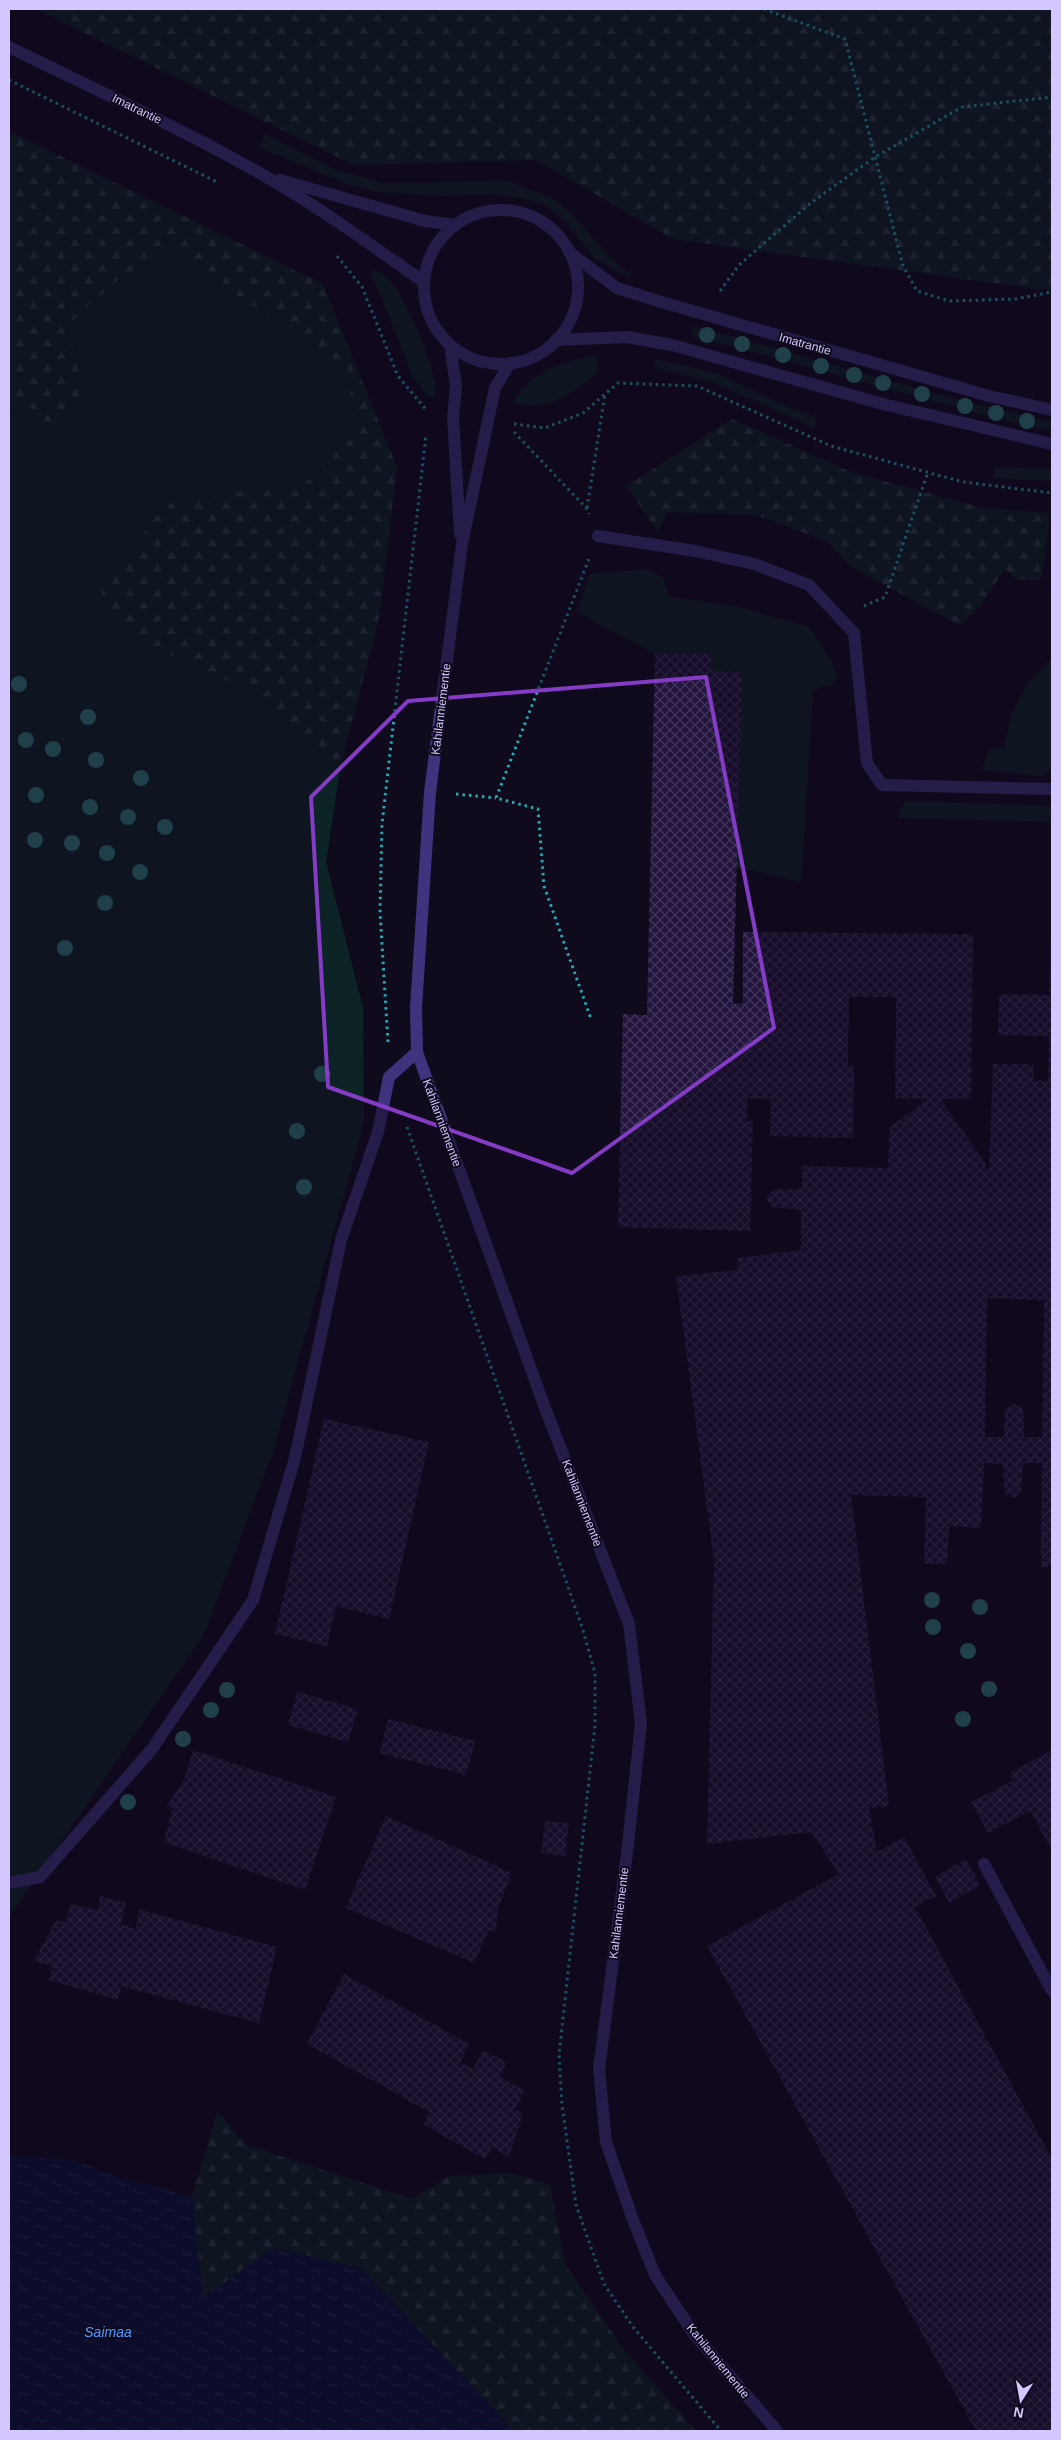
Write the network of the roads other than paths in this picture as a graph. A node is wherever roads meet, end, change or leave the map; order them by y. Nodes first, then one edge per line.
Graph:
1 (9, 47) edge
2 (263, 175) junction
3 (455, 225) junction
4 (570, 252) junction
5 (424, 282) junction
6 (556, 340) junction
7 (450, 345) junction
8 (510, 364) junction
9 (1052, 410) edge
10 (1052, 444) edge
11 (598, 536) road end
12 (462, 544) junction
13 (1052, 789) edge
14 (417, 1052) junction
15 (984, 1864) dead end
16 (9, 1883) edge
17 (1052, 1990) edge
18 (777, 2431) edge

1 - 2 street, Imatrantie
2 - 3 street, Imatrantie
2 - 5 street, Imatrantie
3 - 4 street
3 - 5 street
4 - 6 street
4 - 9 street, Imatrantie
5 - 7 street
6 - 8 street
6 - 10 street
7 - 8 street
7 - 12 street, Kahilanniementie
8 - 12 street, Kahilanniementie
11 - 13 street
12 - 14 street, Kahilanniementie
14 - 16 street
14 - 18 street, Kahilanniementie
15 - 17 street

